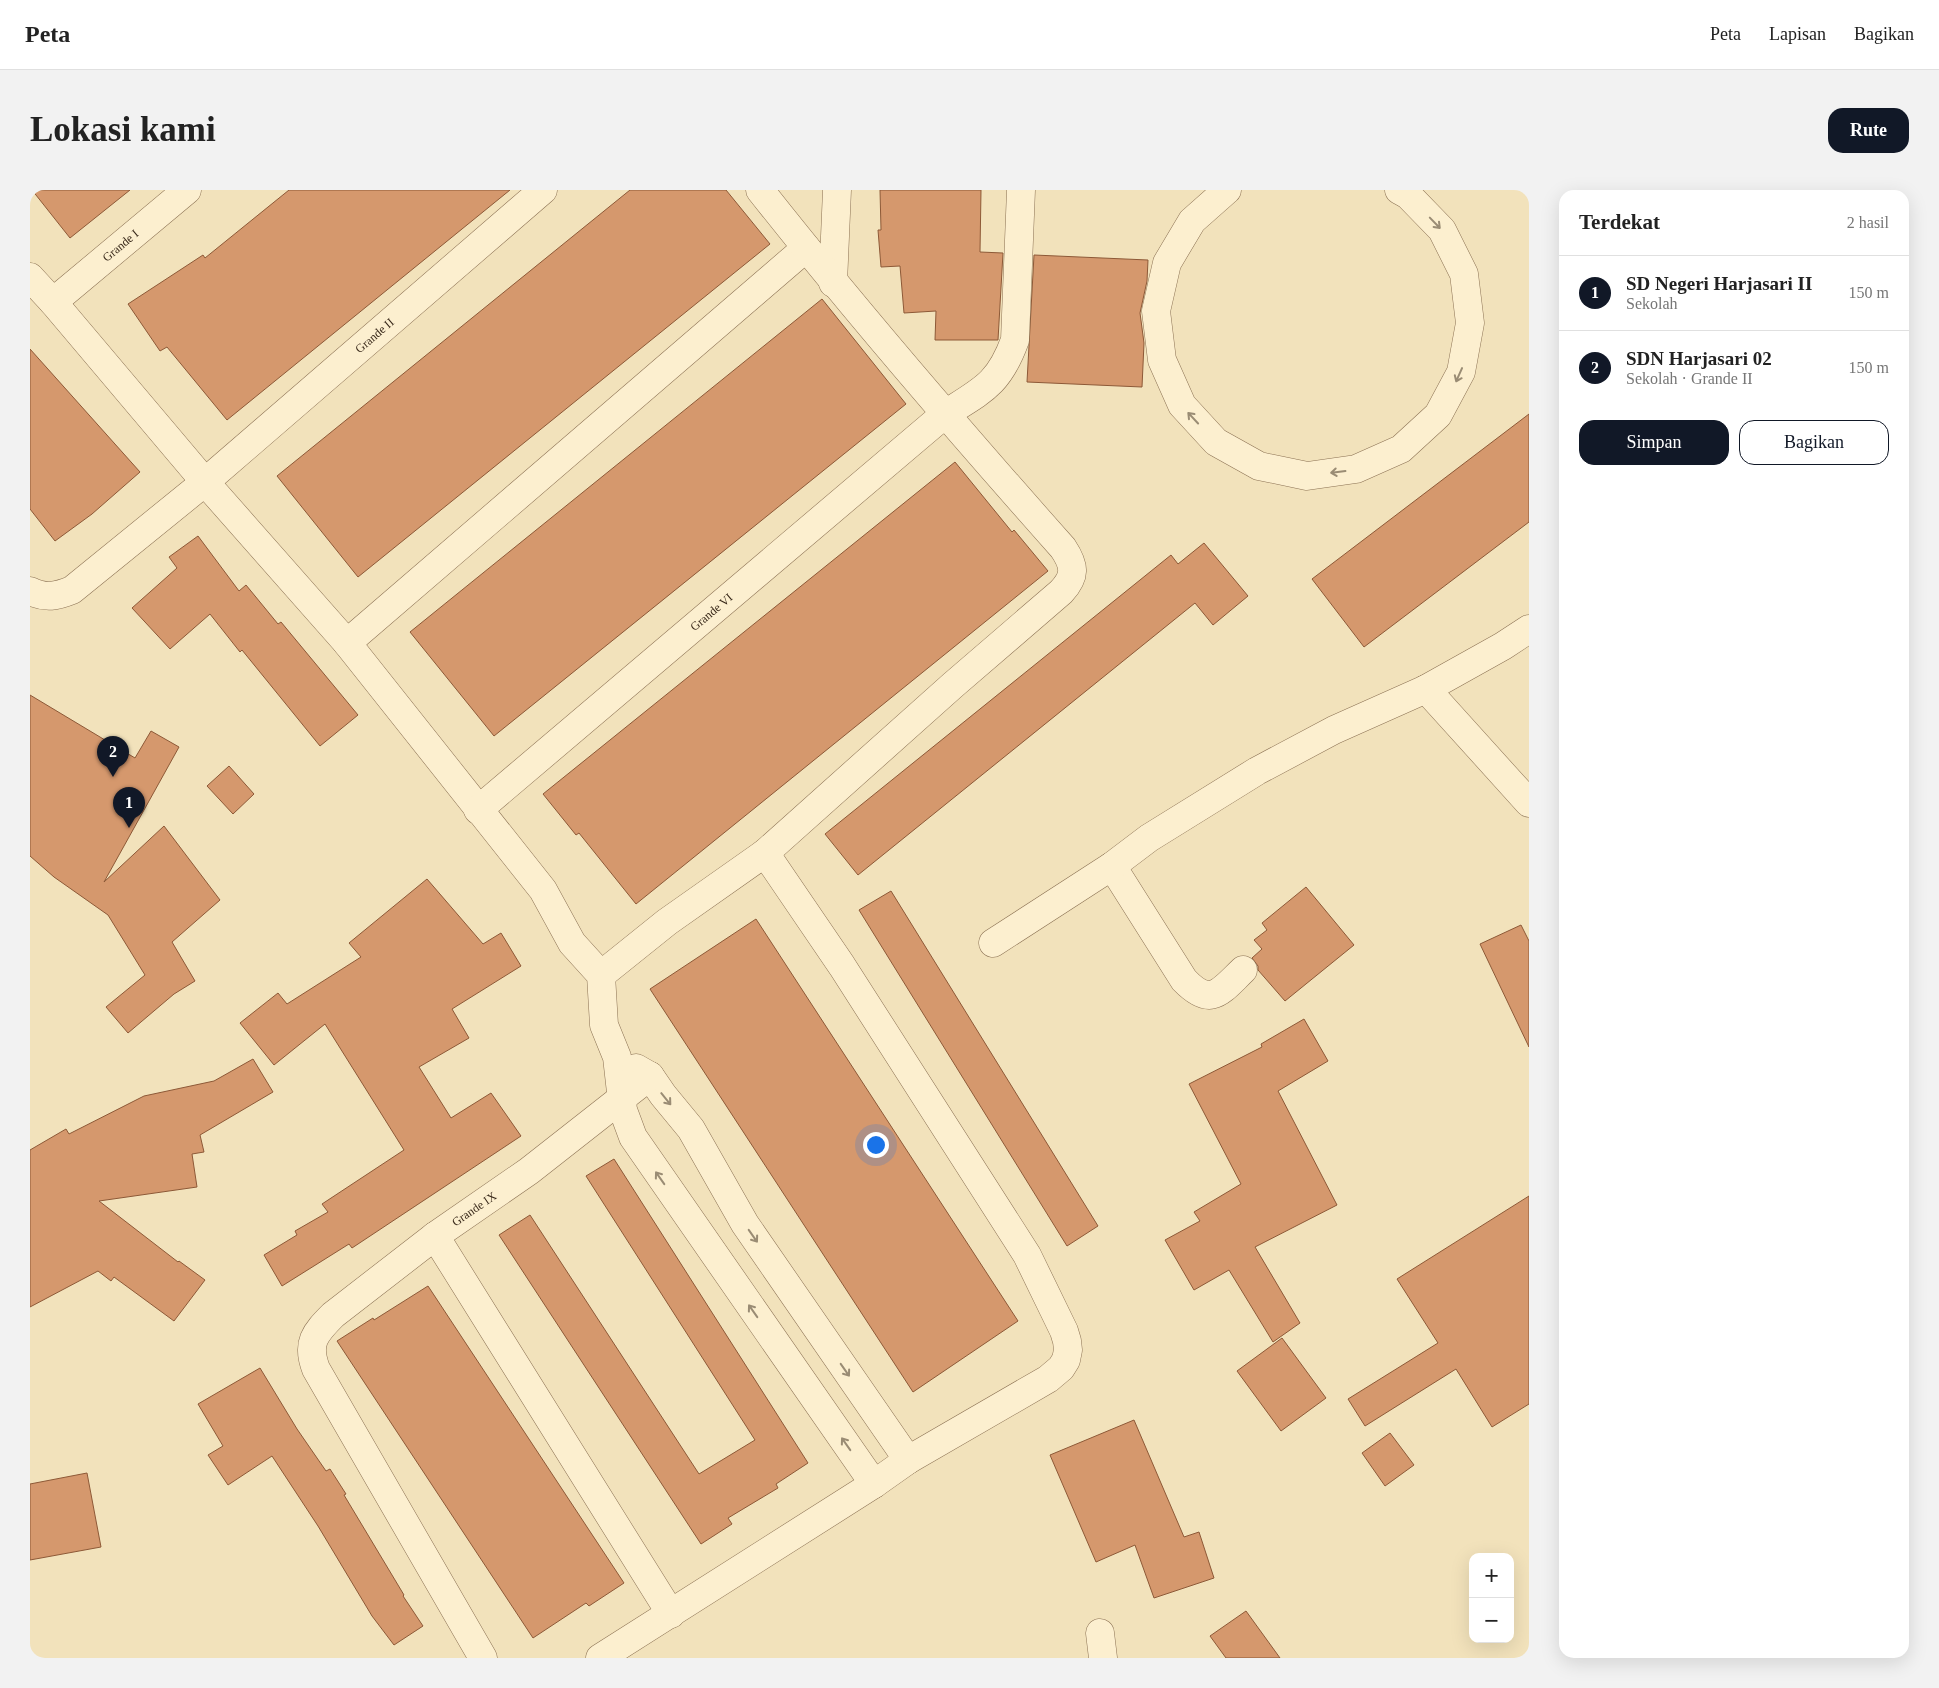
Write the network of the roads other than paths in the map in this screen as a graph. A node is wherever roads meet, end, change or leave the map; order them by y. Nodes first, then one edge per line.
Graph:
1 (187, 190) edge
2 (543, 190) edge
3 (760, 190) edge
4 (838, 190) edge
5 (1021, 190) edge
6 (1227, 190) edge
7 (1399, 190) edge
8 (806, 248) junction
9 (30, 277) edge
10 (833, 283) junction
11 (53, 302) junction
12 (945, 414) junction
13 (205, 482) junction
14 (30, 591) edge
15 (1529, 629) edge
16 (348, 643) junction
17 (1426, 689) junction
18 (1529, 803) edge
19 (478, 810) junction
20 (765, 853) junction
21 (1112, 866) junction
22 (993, 943) dead end
23 (1243, 970) dead end
24 (601, 975) junction
25 (617, 1057) junction
26 (650, 1076) junction
27 (621, 1099) junction
28 (435, 1236) junction
29 (908, 1460) junction
30 (874, 1484) junction
31 (671, 1614) junction
32 (483, 1658) edge
33 (600, 1658) edge

1 - 11 street, Grande I
2 - 13 street, Grande II
3 - 8 street
4 - 10 street
5 - 12 street, Grande VI
7 -> 6 street
8 - 10 street
8 - 16 street
9 - 11 street
10 - 12 street
11 - 13 street
12 - 19 street, Grande VI
12 - 20 street
13 - 14 street, Grande II
13 - 16 street
15 - 17 street
16 - 19 street
17 - 18 street
17 - 21 street
19 - 24 street
20 - 24 street
20 - 29 street
21 - 22 street
21 - 23 street
24 - 25 street
25 - 26 street
25 - 27 street
26 - 27 street, Grande IX
26 -> 29 street
27 - 28 street, Grande IX
30 -> 27 street
28 - 31 street
28 - 32 street, Grande IX
29 - 30 street
30 - 31 street
31 - 33 street

